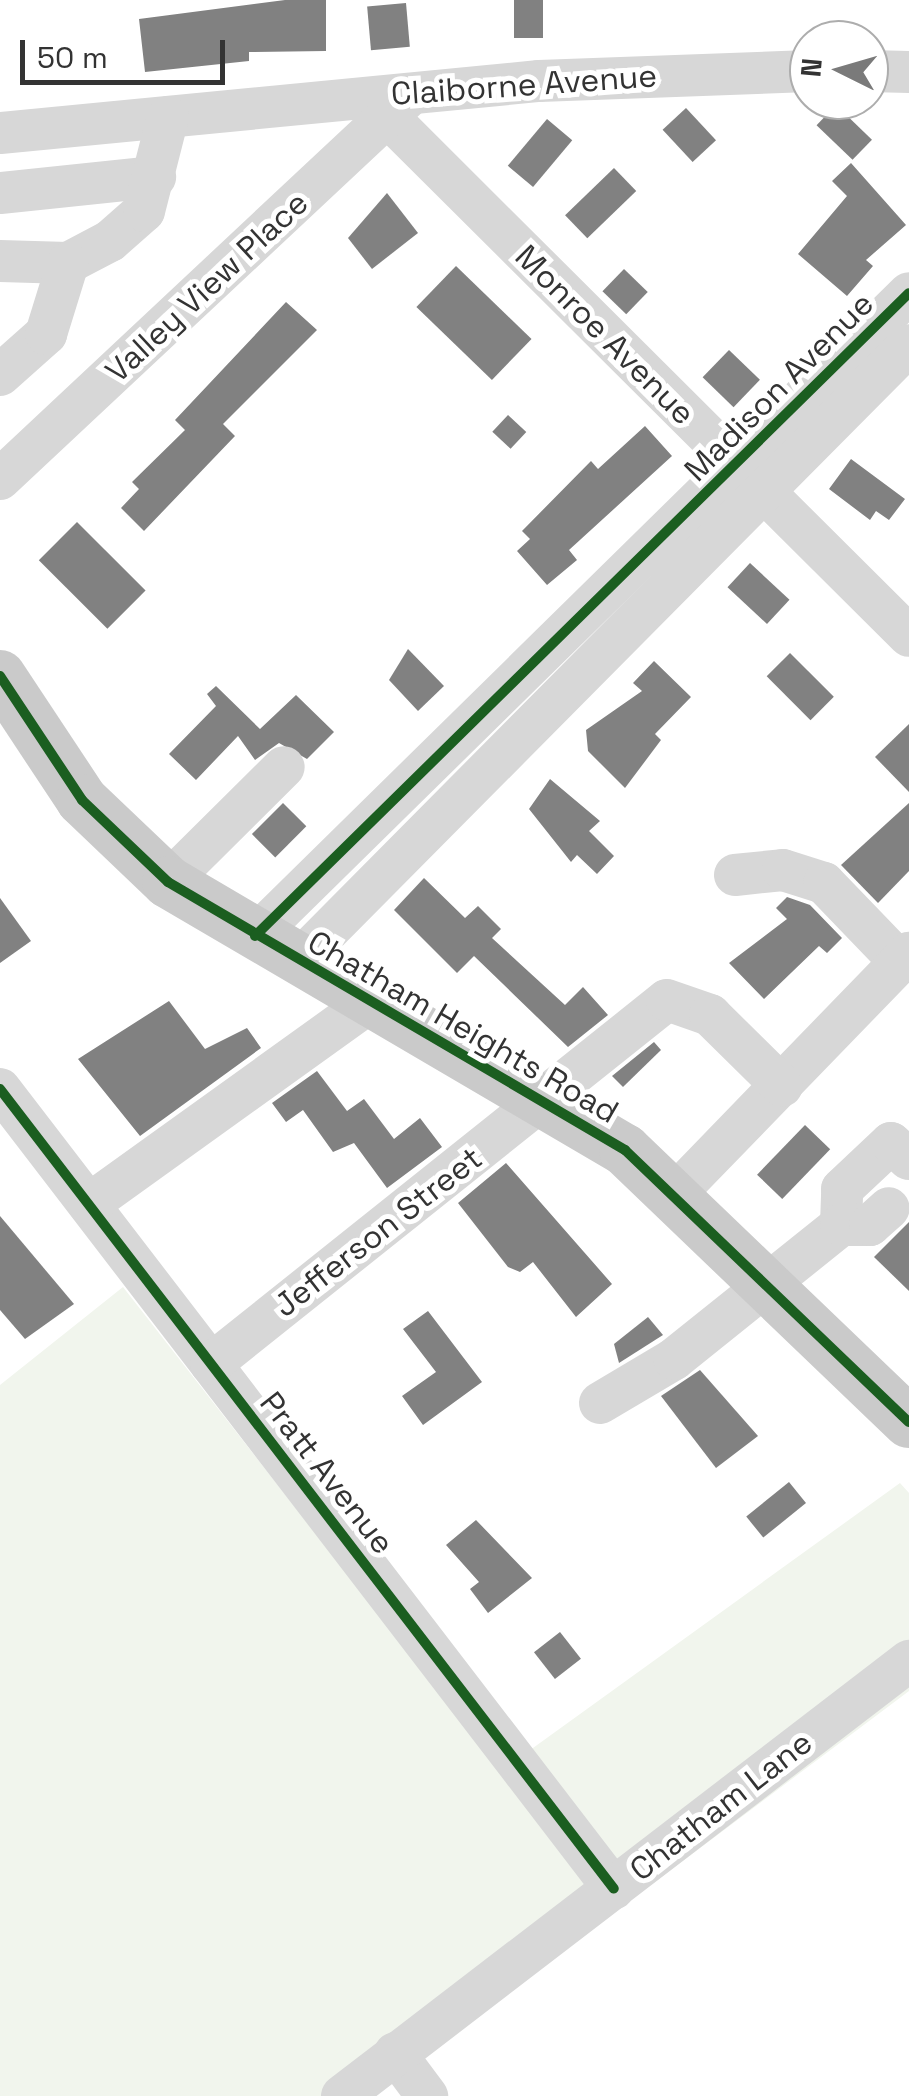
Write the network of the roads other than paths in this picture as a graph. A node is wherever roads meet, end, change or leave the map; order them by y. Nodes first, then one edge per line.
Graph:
1 (789, 73) edge
2 (400, 104) junction
3 (168, 117) junction
4 (0, 132) edge
5 (155, 178) junction
6 (0, 193) edge
7 (0, 260) edge
8 (68, 262) junction
9 (909, 293) edge
10 (909, 345) edge
11 (0, 375) edge
12 (750, 479) junction
13 (0, 480) edge
14 (909, 636) edge
15 (3, 690) edge
16 (284, 767) dead end
17 (735, 875) dead end
18 (168, 882) junction
19 (277, 948) junction
20 (905, 958) edge
21 (372, 1001) junction
22 (782, 1086) junction
23 (0, 1089) edge
24 (547, 1101) junction
25 (902, 1187) edge
26 (677, 1192) junction
27 (89, 1204) junction
28 (841, 1226) junction
29 (774, 1284) junction
30 (211, 1364) junction
31 (600, 1403) dead end
32 (909, 1422) edge
33 (909, 1661) edge
34 (614, 1889) junction
35 (396, 2053) junction
36 (342, 2096) edge
37 (427, 2096) edge

1 - 2 street, Claiborne Avenue
2 - 3 street, Claiborne Avenue
2 - 12 street, Monroe Avenue
2 - 13 street, Valley View Place
3 - 4 street, Claiborne Avenue
3 - 5 street
5 - 6 street
5 - 8 street
7 - 8 street
8 - 11 street
9 - 12 street, Madison Avenue
10 - 12 street, Madison Avenue
12 - 14 street, Monroe Avenue
12 - 19 street, Madison Avenue
15 - 18 main road, Chatham Heights Road
16 - 18 street
17 - 20 street
18 - 19 main road, Chatham Heights Road
19 - 21 main road, Chatham Heights Road
20 - 22 street
21 - 24 main road, Chatham Heights Road
21 - 27 street
22 - 24 street, Jefferson Street
22 - 26 street
23 - 27 street, Pratt Avenue
24 - 26 main road, Chatham Heights Road
24 - 30 street, Jefferson Street
25 - 28 street
25 - 28 street
26 - 29 main road, Chatham Heights Road
27 - 30 street, Pratt Avenue
28 - 29 street
29 - 31 street
29 - 32 main road, Chatham Heights Road
30 - 34 street, Pratt Avenue
33 - 34 street, Chatham Lane
34 - 35 street, Chatham Lane
35 - 36 street, Chatham Lane
35 - 37 street

